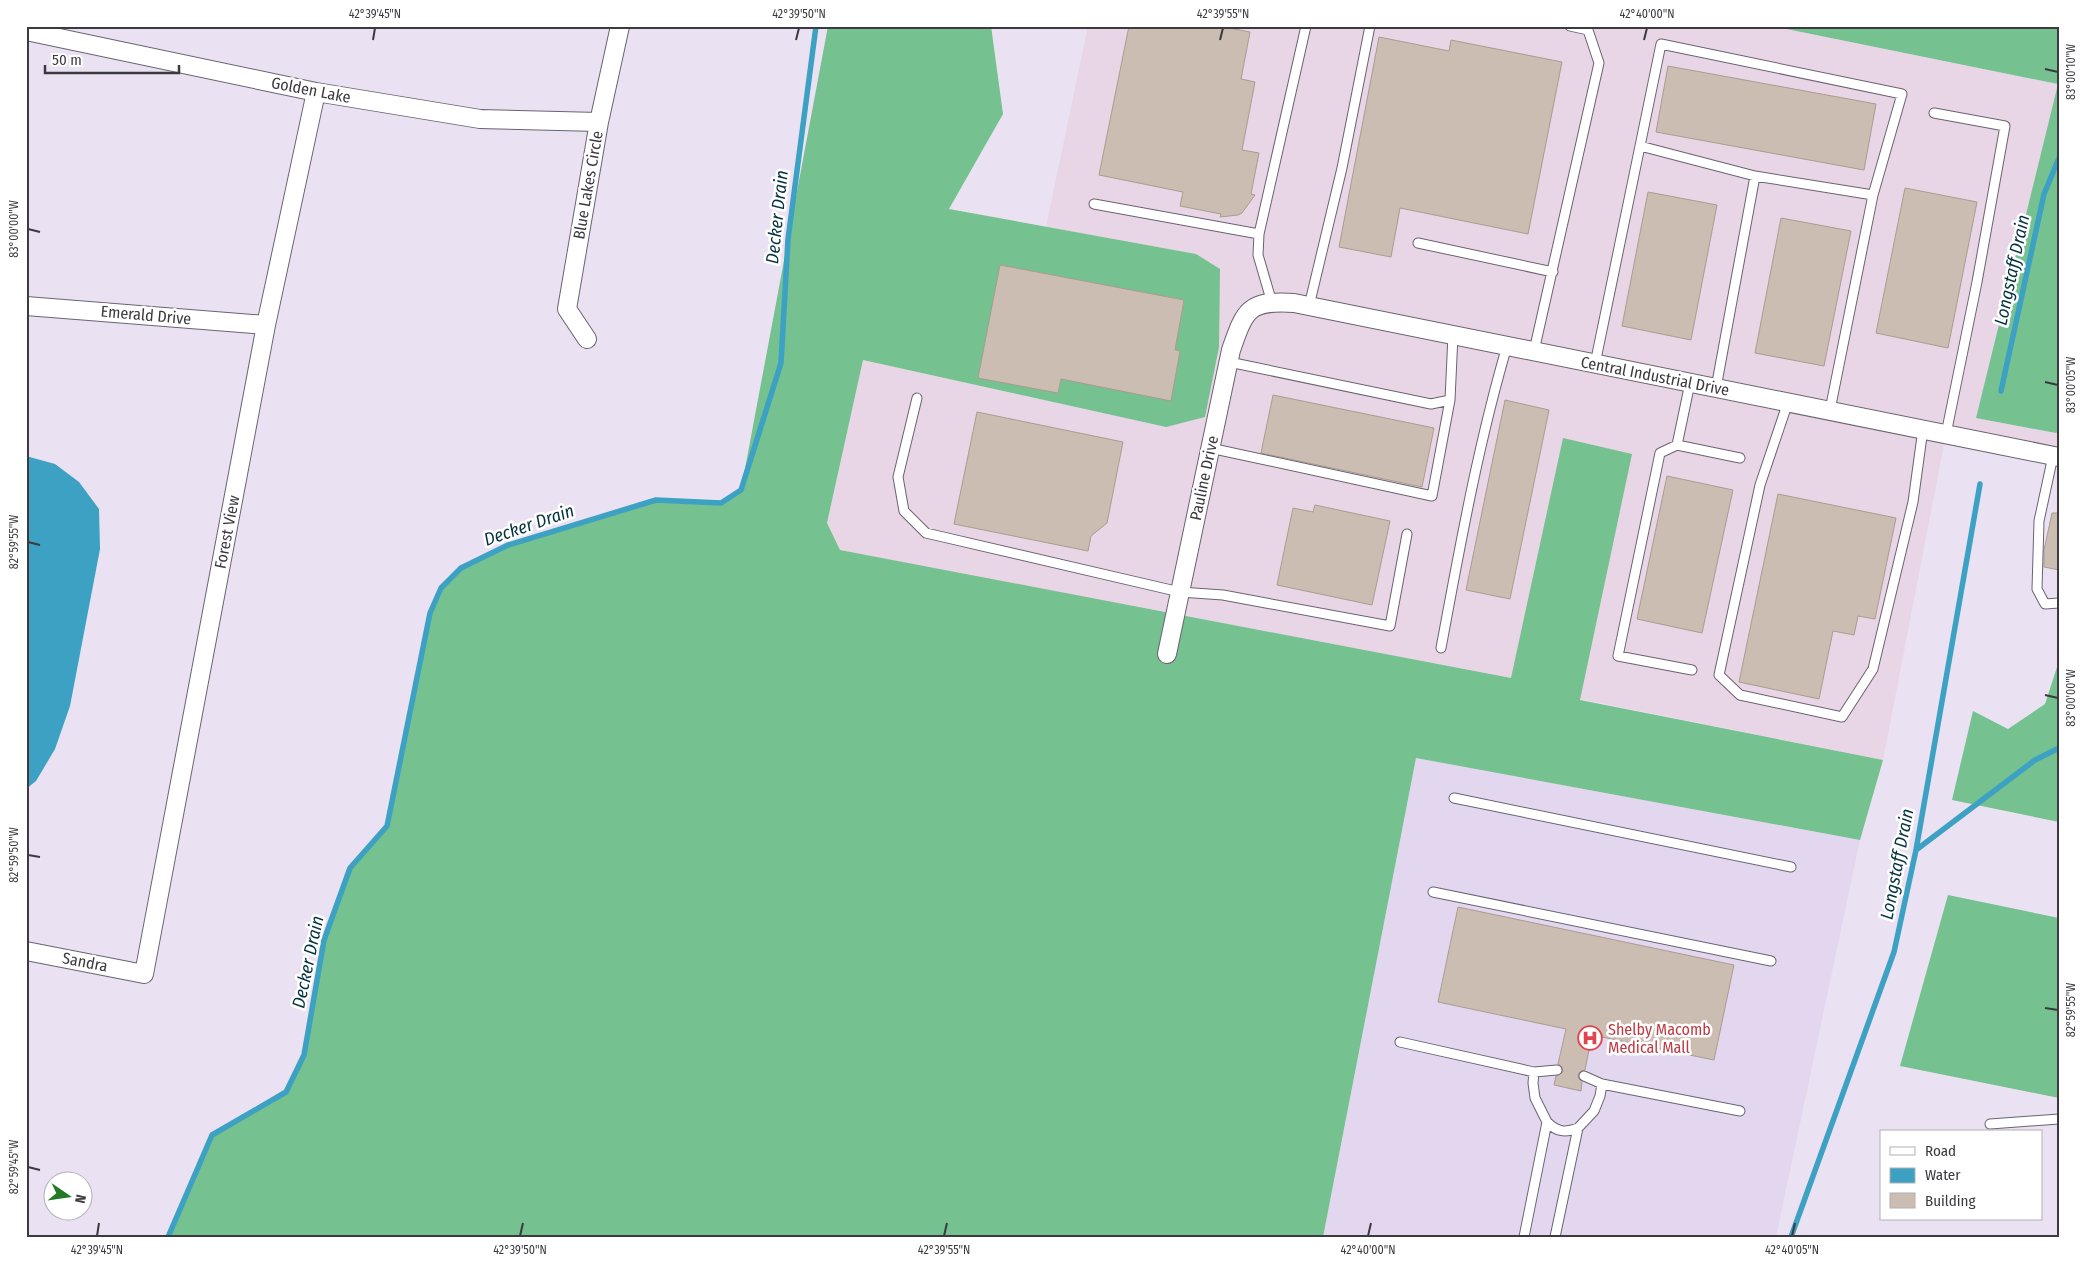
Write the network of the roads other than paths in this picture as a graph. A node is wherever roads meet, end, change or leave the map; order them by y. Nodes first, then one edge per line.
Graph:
1 (620, 26) edge
2 (1306, 26) edge
3 (1370, 26) edge
4 (1570, 26) edge
5 (26, 31) edge
6 (316, 92) junction
7 (1934, 113) dead end
8 (599, 122) junction
9 (1640, 146) junction
10 (1755, 176) junction
11 (1873, 195) junction
12 (1094, 204) dead end
13 (1259, 234) junction
14 (1418, 243) dead end
15 (1553, 272) junction
16 (1272, 303) junction
17 (26, 306) edge
18 (1309, 306) junction
19 (1252, 307) joint
20 (266, 325) junction
21 (1453, 335) junction
22 (587, 339) dead end
23 (1507, 346) junction
24 (1534, 352) junction
25 (1229, 362) junction
26 (1595, 364) junction
27 (1690, 383) junction
28 (1716, 388) junction
29 (917, 398) dead end
30 (1450, 400) junction
31 (1788, 402) junction
32 (1830, 410) junction
33 (1923, 429) junction
34 (1946, 434) junction
35 (1677, 445) junction
36 (1210, 448) junction
37 (2056, 456) edge
38 (1740, 458) dead end
39 (1407, 534) dead end
40 (1180, 592) junction
41 (2059, 603) edge
42 (1441, 648) dead end
43 (1167, 654) dead end
44 (1692, 670) dead end
45 (1454, 798) dead end
46 (1791, 867) dead end
47 (1433, 892) dead end
48 (26, 951) edge
49 (1771, 961) dead end
50 (144, 974) joint
51 (1400, 1042) dead end
52 (1557, 1070) dead end
53 (1534, 1072) junction
54 (1584, 1076) dead end
55 (1602, 1084) junction
56 (1740, 1111) dead end
57 (2059, 1119) edge
58 (1547, 1122) junction
59 (1990, 1124) dead end
60 (1578, 1128) junction
61 (1524, 1237) edge
62 (1555, 1237) edge

1 - 8 street, Blue Lakes Circle
2 - 13 lane
3 - 18 lane
4 - 15 lane
5 - 6 street, Golden Lake
6 - 8 street, Golden Lake
6 - 20 street, Forest View
7 - 34 lane
8 - 22 street, Blue Lakes Circle
9 - 10 lane
9 - 11 lane
9 - 26 lane
10 - 11 lane
10 - 28 lane
11 - 32 lane
12 - 13 lane
13 - 16 lane
14 - 15 lane
15 - 24 lane
16 - 18 street, Central Industrial Drive
16 - 19 street, Central Industrial Drive
17 - 20 street, Emerald Drive
18 - 21 street, Central Industrial Drive
19 - 25 street, Pauline Drive
20 - 50 street, Forest View
21 - 23 street, Central Industrial Drive
21 - 30 lane
23 - 24 street, Central Industrial Drive
23 - 42 lane
24 - 26 street, Central Industrial Drive
25 - 30 lane
25 - 36 street, Pauline Drive
26 - 27 street, Central Industrial Drive
27 - 28 street, Central Industrial Drive
27 - 35 lane
28 - 31 street, Central Industrial Drive
29 - 40 lane
30 - 36 lane
31 - 32 street, Central Industrial Drive
31 - 33 lane
32 - 33 street, Central Industrial Drive
33 - 34 street, Central Industrial Drive
34 - 37 street, Central Industrial Drive
35 - 38 lane
35 - 44 lane
36 - 40 street, Pauline Drive
37 - 41 lane
39 - 40 lane
40 - 43 street, Pauline Drive
45 - 46 lane
47 - 49 lane
48 - 50 street, Sandra
51 - 53 lane
52 - 53 lane
53 - 58 lane
54 - 55 lane
55 - 56 lane
55 - 60 lane
57 - 59 lane
58 - 60 lane
58 - 61 lane
60 - 62 lane

